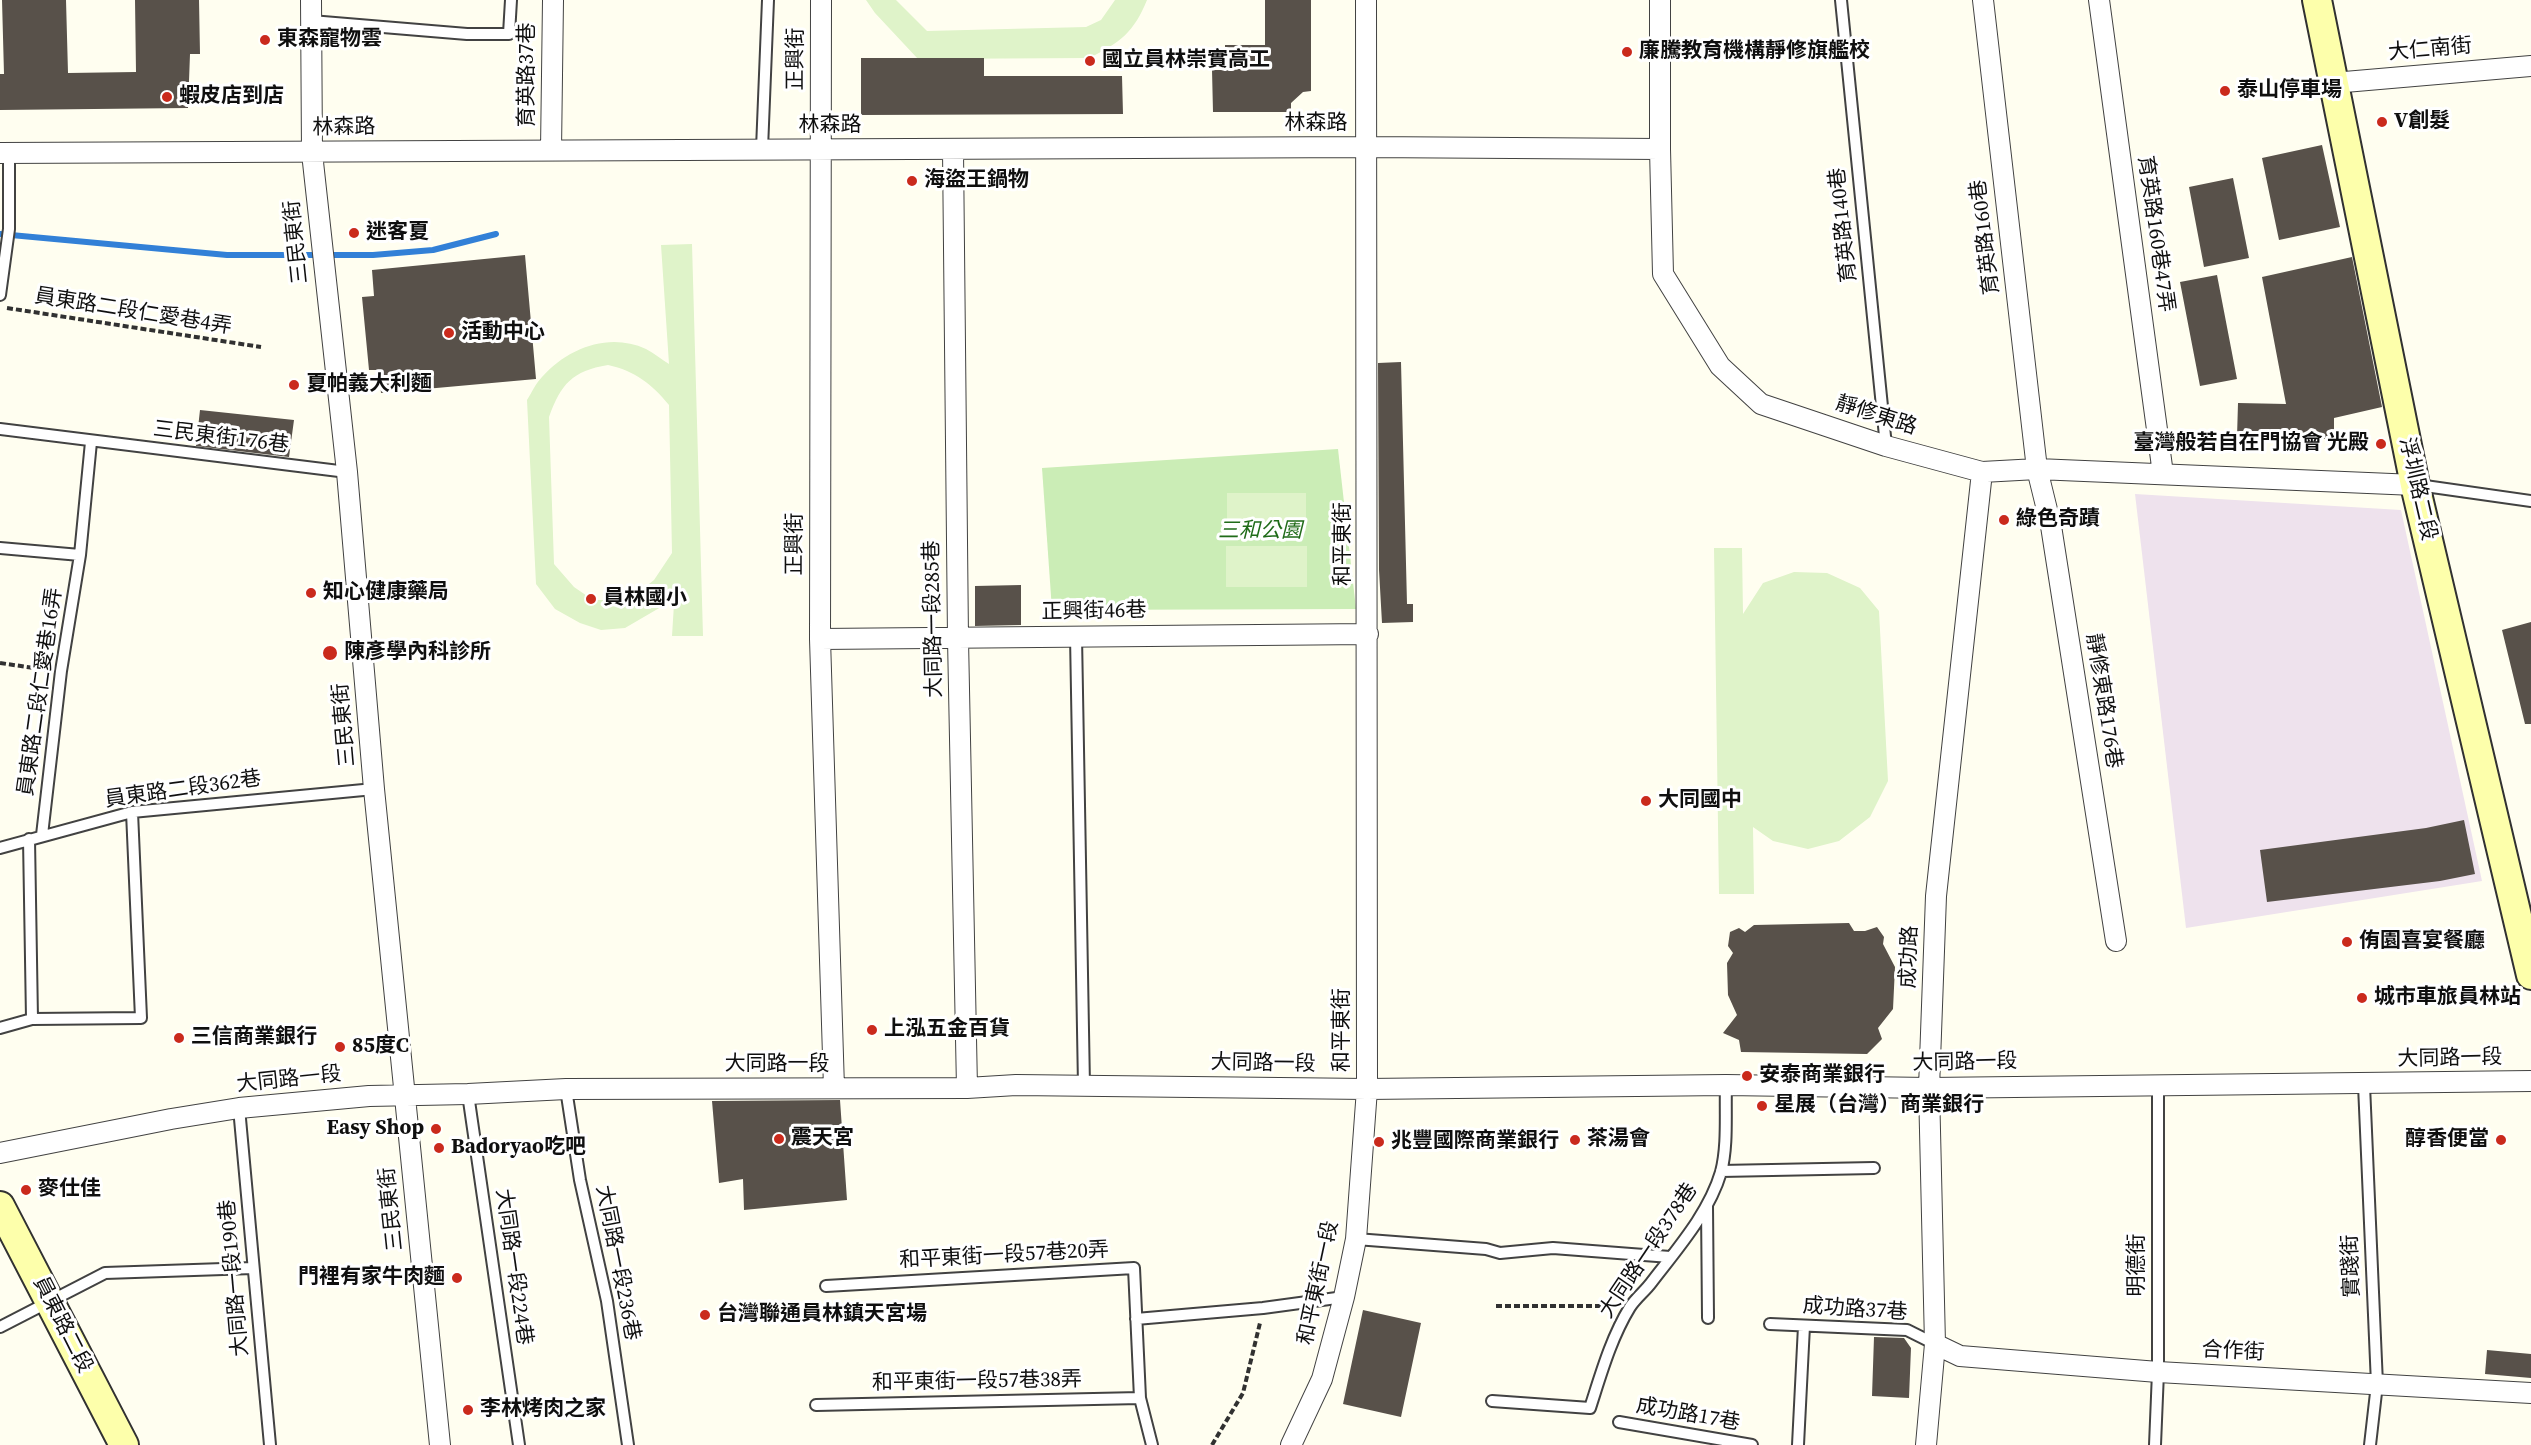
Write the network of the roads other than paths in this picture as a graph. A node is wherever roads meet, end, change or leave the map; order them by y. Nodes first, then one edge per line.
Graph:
1 (311, 0) edge
2 (511, 0) edge
3 (552, 0) edge
4 (768, 0) edge
5 (821, 0) edge
6 (1366, 0) edge
7 (1660, 0) edge
8 (1841, 0) edge
9 (1983, 0) edge
10 (2099, 0) edge
11 (2317, 0) edge
12 (311, 21) junction
13 (2531, 66) edge
14 (2333, 83) junction
15 (1366, 147) junction
16 (762, 149) junction
17 (551, 150) junction
18 (822, 150) junction
19 (953, 150) junction
20 (1660, 150) junction
21 (4, 153) edge
22 (312, 153) junction
23 (0, 295) edge
24 (0, 429) edge
25 (91, 442) junction
26 (1886, 446) junction
27 (2037, 469) junction
28 (347, 472) junction
29 (1982, 472) junction
30 (2163, 474) junction
31 (2415, 485) junction
32 (2531, 501) edge
33 (0, 548) edge
34 (80, 555) junction
35 (1368, 634) junction
36 (1076, 636) junction
37 (819, 639) junction
38 (958, 639) junction
39 (374, 789) junction
40 (132, 812) junction
41 (42, 835) junction
42 (29, 839) junction
43 (0, 848) edge
44 (2116, 941) dead end
45 (2531, 975) edge
46 (32, 1019) junction
47 (0, 1028) edge
48 (2531, 1082) edge
49 (2157, 1084) junction
50 (1726, 1085) junction
51 (2364, 1085) junction
52 (1084, 1086) junction
53 (834, 1088) junction
54 (967, 1088) junction
55 (1929, 1088) junction
56 (566, 1089) junction
57 (1367, 1089) junction
58 (468, 1094) junction
59 (405, 1096) junction
60 (239, 1108) junction
61 (0, 1153) edge
62 (1874, 1168) dead end
63 (1721, 1171) junction
64 (1707, 1205) junction
65 (0, 1206) edge
66 (1356, 1239) junction
67 (1670, 1257) junction
68 (253, 1268) junction
69 (825, 1286) dead end
70 (1344, 1297) junction
71 (50, 1301) junction
72 (1708, 1318) dead end
73 (1136, 1319) junction
74 (1770, 1324) dead end
75 (1804, 1326) junction
76 (0, 1327) edge
77 (1935, 1344) junction
78 (2158, 1372) junction
79 (2377, 1384) junction
80 (2531, 1393) edge
81 (1140, 1398) junction
82 (1492, 1401) dead end
83 (816, 1405) dead end
84 (1619, 1422) dead end
85 (1679, 1439) edge
86 (124, 1445) edge
87 (270, 1445) edge
88 (440, 1445) edge
89 (519, 1445) edge
90 (628, 1445) edge
91 (1152, 1445) edge
92 (1291, 1445) edge
93 (1752, 1445) edge
94 (1798, 1445) edge
95 (1926, 1445) edge
96 (2155, 1445) edge
97 (2370, 1445) edge

1 - 12 street, 三民東街
2 - 12 lane
3 - 17 street, 育英路37巷
4 - 16 lane
5 - 18 street, 正興街
6 - 15 street, 和平東街
7 - 20 street, 靜修東路
8 - 26 lane, 育英路140巷
9 - 27 street, 育英路160巷
10 - 30 street, 育英路160巷47弄
11 - 14 street, 浮圳路二段
12 - 22 street, 三民東街
13 - 14 street, 大仁南街
14 - 31 street, 浮圳路二段
15 - 19 street, 林森路
15 - 20 street, 林森路
15 - 35 street, 和平東街
16 - 17 street, 林森路
16 - 18 street, 林森路
17 - 22 street, 林森路
18 - 19 street, 林森路
18 - 37 street, 正興街
19 - 38 street, 大同路一段285巷
20 - 26 street, 靜修東路
21 - 22 street, 林森路
21 - 23 lane
22 - 28 street, 三民東街
24 - 25 lane, 三民東街176巷
25 - 28 lane, 三民東街176巷
25 - 34 lane, 員東路二段仁愛巷16弄
26 - 29 street, 靜修東路
27 - 29 street, 靜修東路
27 - 30 street, 靜修東路
27 - 44 street, 靜修東路176巷
28 - 39 street, 三民東街
29 - 55 street, 成功路
30 - 31 street, 靜修東路
31 - 32 lane
31 - 45 street, 浮圳路二段
33 - 34 lane
34 - 41 lane, 員東路二段仁愛巷16弄
35 - 36 street, 正興街46巷
35 - 57 street, 和平東街
36 - 38 street, 正興街46巷
36 - 52 lane
37 - 38 street, 正興街46巷
37 - 53 street, 正興街
38 - 54 street, 大同路一段285巷
39 - 40 lane, 員東路二段362巷
39 - 59 street, 三民東街
40 - 41 lane, 員東路二段362巷
40 - 46 lane
41 - 42 lane, 員東路二段362巷
42 - 43 lane, 員東路二段362巷
42 - 46 lane
46 - 47 lane
48 - 51 street, 大同路一段
49 - 51 street, 大同路一段
49 - 55 street, 大同路一段
49 - 78 lane, 明德街
50 - 55 street, 大同路一段
50 - 57 street, 大同路一段
50 - 63 lane, 大同路一段378巷
51 - 79 lane, 實踐街
52 - 54 street, 大同路一段
52 - 57 street, 大同路一段
53 - 54 street, 大同路一段
53 - 56 street, 大同路一段
55 - 77 street, 成功路
56 - 58 street, 大同路一段
56 - 90 lane, 大同路一段236巷
57 - 66 street, 和平東街一段
58 - 59 street, 大同路一段
58 - 89 lane, 大同路一段224巷
59 - 60 street, 大同路一段
59 - 88 street, 三民東街
60 - 61 street, 大同路一段
60 - 68 lane, 大同路一段190巷
62 - 63 lane
63 - 64 lane, 大同路一段378巷
64 - 67 lane, 大同路一段378巷
64 - 72 lane
65 - 71 street, 員東路二段
66 - 67 lane
66 - 70 street, 和平東街一段
67 - 82 lane, 大同路一段378巷
68 - 71 lane
68 - 87 lane, 大同路一段190巷
69 - 73 lane, 和平東街一段57巷20弄
70 - 73 lane
70 - 92 street, 和平東街一段
71 - 76 lane
71 - 86 street, 員東路二段
73 - 81 lane
74 - 75 lane, 成功路37巷
75 - 77 lane, 成功路37巷
75 - 94 lane
77 - 78 street, 合作街
77 - 95 street, 成功路
78 - 79 street, 合作街
78 - 96 lane, 明德街
79 - 80 street, 合作街
79 - 97 lane, 實踐街
81 - 83 lane, 和平東街一段57巷38弄
81 - 91 lane
84 - 85 lane, 成功路17巷
85 - 93 lane, 成功路17巷

